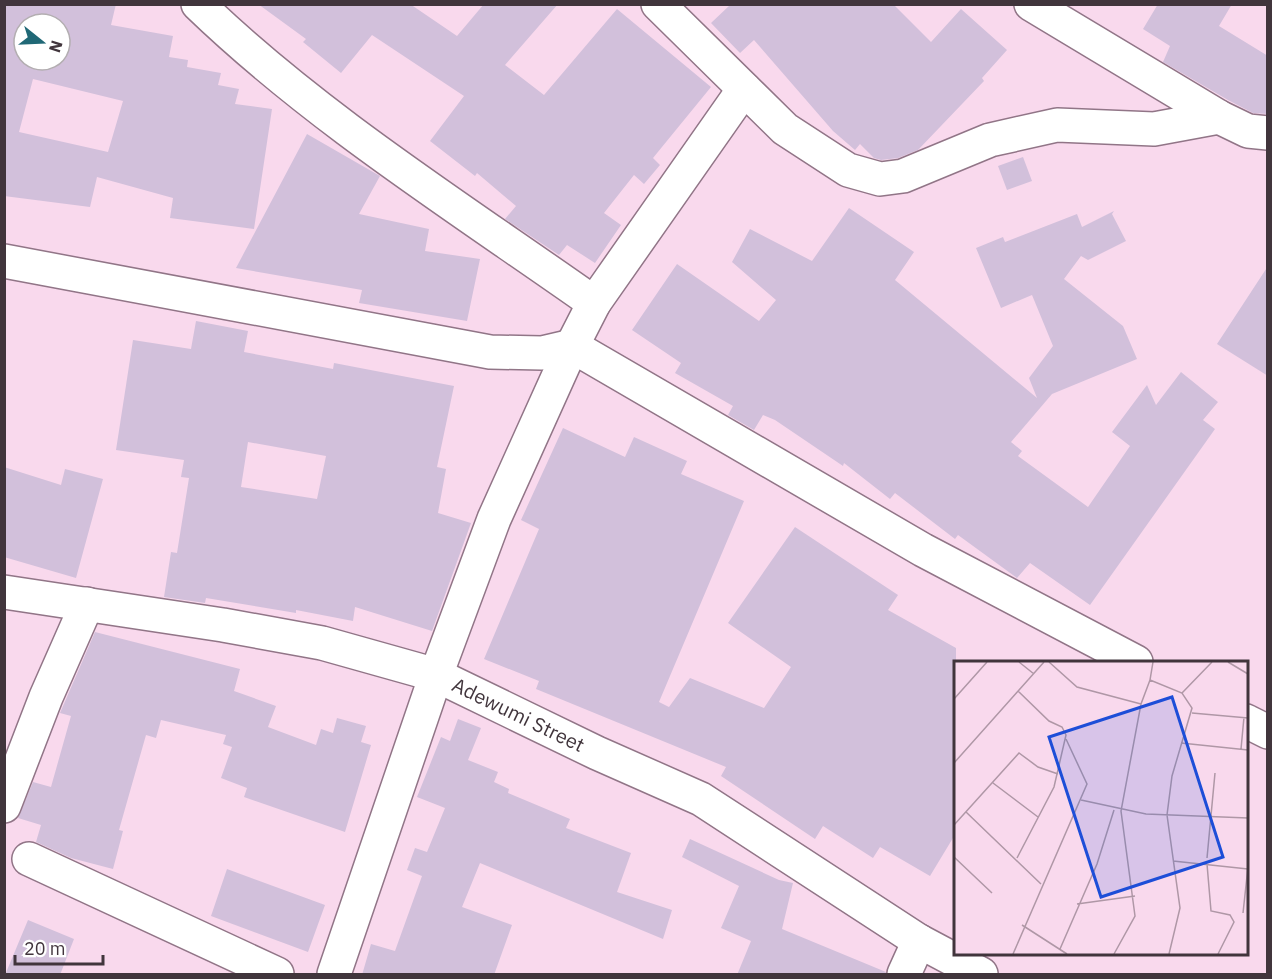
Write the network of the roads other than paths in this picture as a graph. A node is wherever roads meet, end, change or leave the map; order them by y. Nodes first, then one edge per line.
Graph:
1 (198, 4) edge
2 (658, 4) edge
3 (1031, 4) edge
4 (744, 89) junction
5 (1219, 117) junction
6 (1268, 133) edge
7 (4, 261) edge
8 (594, 303) junction
9 (572, 346) junction
10 (4, 592) edge
11 (87, 604) junction
12 (1132, 661) edge
13 (436, 675) junction
14 (1248, 722) edge
15 (1268, 732) edge
16 (4, 806) edge
17 (29, 859) dead end
18 (919, 942) junction
19 (277, 975) edge
20 (334, 975) edge
21 (904, 975) edge
22 (981, 975) edge

1 - 8 street
2 - 4 street
3 - 5 street
4 - 5 street
4 - 8 street
5 - 6 street
7 - 9 street
8 - 9 street
9 - 12 street
9 - 13 street
10 - 11 street, Adewumi Street
11 - 13 street, Adewumi Street
11 - 16 street
13 - 18 street, Adewumi Street
13 - 20 street
14 - 15 street
17 - 19 street
18 - 21 street
18 - 22 street, Adewumi Street

